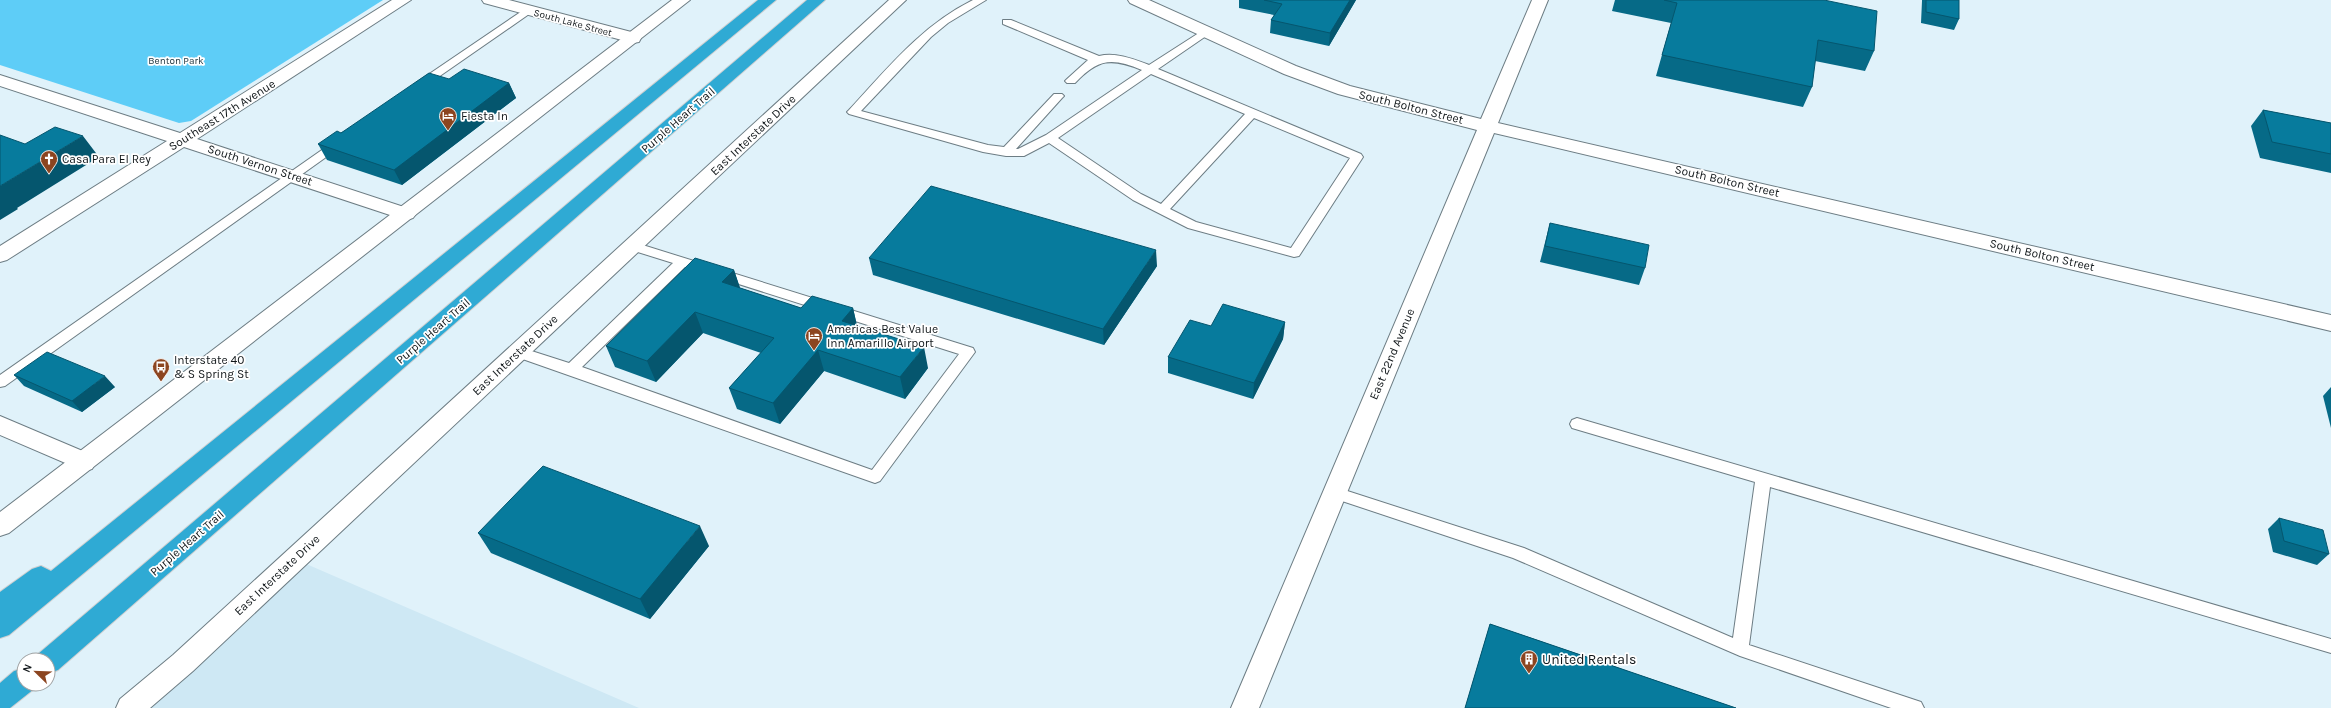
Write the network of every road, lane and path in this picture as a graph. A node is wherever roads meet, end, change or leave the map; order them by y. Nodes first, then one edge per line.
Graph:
1 (403, 0) edge
2 (490, 0) edge
3 (682, 0) edge
4 (768, 0) edge
5 (817, 0) edge
6 (898, 0) edge
7 (981, 0) edge
8 (1136, 0) edge
9 (1540, 0) edge
10 (528, 10) junction
11 (1007, 22) dead end
12 (1205, 32) junction
13 (633, 38) junction
14 (1096, 59) junction
15 (1151, 70) junction
16 (0, 80) edge
17 (1072, 81) dead end
18 (412, 91) edge
19 (1058, 96) dead end
20 (1252, 113) junction
21 (1488, 125) junction
22 (349, 135) edge
23 (1050, 138) junction
24 (182, 140) junction
25 (1006, 152) junction
26 (291, 176) junction
27 (1162, 210) junction
28 (406, 214) junction
29 (633, 246) junction
30 (0, 255) edge
31 (682, 262) junction
32 (2331, 323) edge
33 (519, 352) junction
34 (572, 369) junction
35 (0, 382) edge
36 (1577, 424) dead end
37 (0, 425) edge
38 (224, 446) junction
39 (84, 462) junction
40 (1763, 479) junction
41 (1335, 493) junction
42 (0, 526) edge
43 (0, 606) edge
44 (0, 627) edge
45 (2331, 646) edge
46 (1740, 649) junction
47 (56, 655) edge
48 (16, 686) edge
49 (0, 699) edge
50 (130, 708) edge
51 (1245, 708) edge
52 (1915, 708) edge

1 - 24 street, Southeast 17th Avenue
2 - 10 street, South Lake Street
3 - 13 street
4 - 38 highway
5 - 47 highway, Purple Heart Trail
6 - 29 street, East Interstate Drive
7 - 25 lane
8 - 12 street, South Bolton Street
9 - 21 street, East 22nd Avenue
10 - 13 street, South Lake Street
10 - 18 lane
11 - 14 lane
12 - 15 lane
12 - 21 street, South Bolton Street
13 - 28 street
14 - 15 lane
14 - 17 lane
15 - 20 lane
15 - 23 lane
16 - 24 street, South Vernon Street
19 - 25 lane
20 - 27 lane
20 - 27 lane
21 - 32 street, South Bolton Street
21 - 41 street, East 22nd Avenue
22 - 26 lane
23 - 25 lane
23 - 27 lane
24 - 26 street, South Vernon Street
24 - 30 street, Southeast 17th Avenue
26 - 28 street, South Vernon Street
26 - 35 lane
28 - 39 street
29 - 31 lane
29 - 33 street, East Interstate Drive
31 - 34 lane
31 - 34 lane
33 - 34 lane
33 - 50 street, East Interstate Drive
36 - 40 lane
37 - 39 street
38 - 43 highway
38 - 44 highway
39 - 42 street
40 - 45 lane
40 - 46 lane
41 - 46 lane
41 - 51 street, East 22nd Avenue
46 - 52 lane
48 - 49 highway

